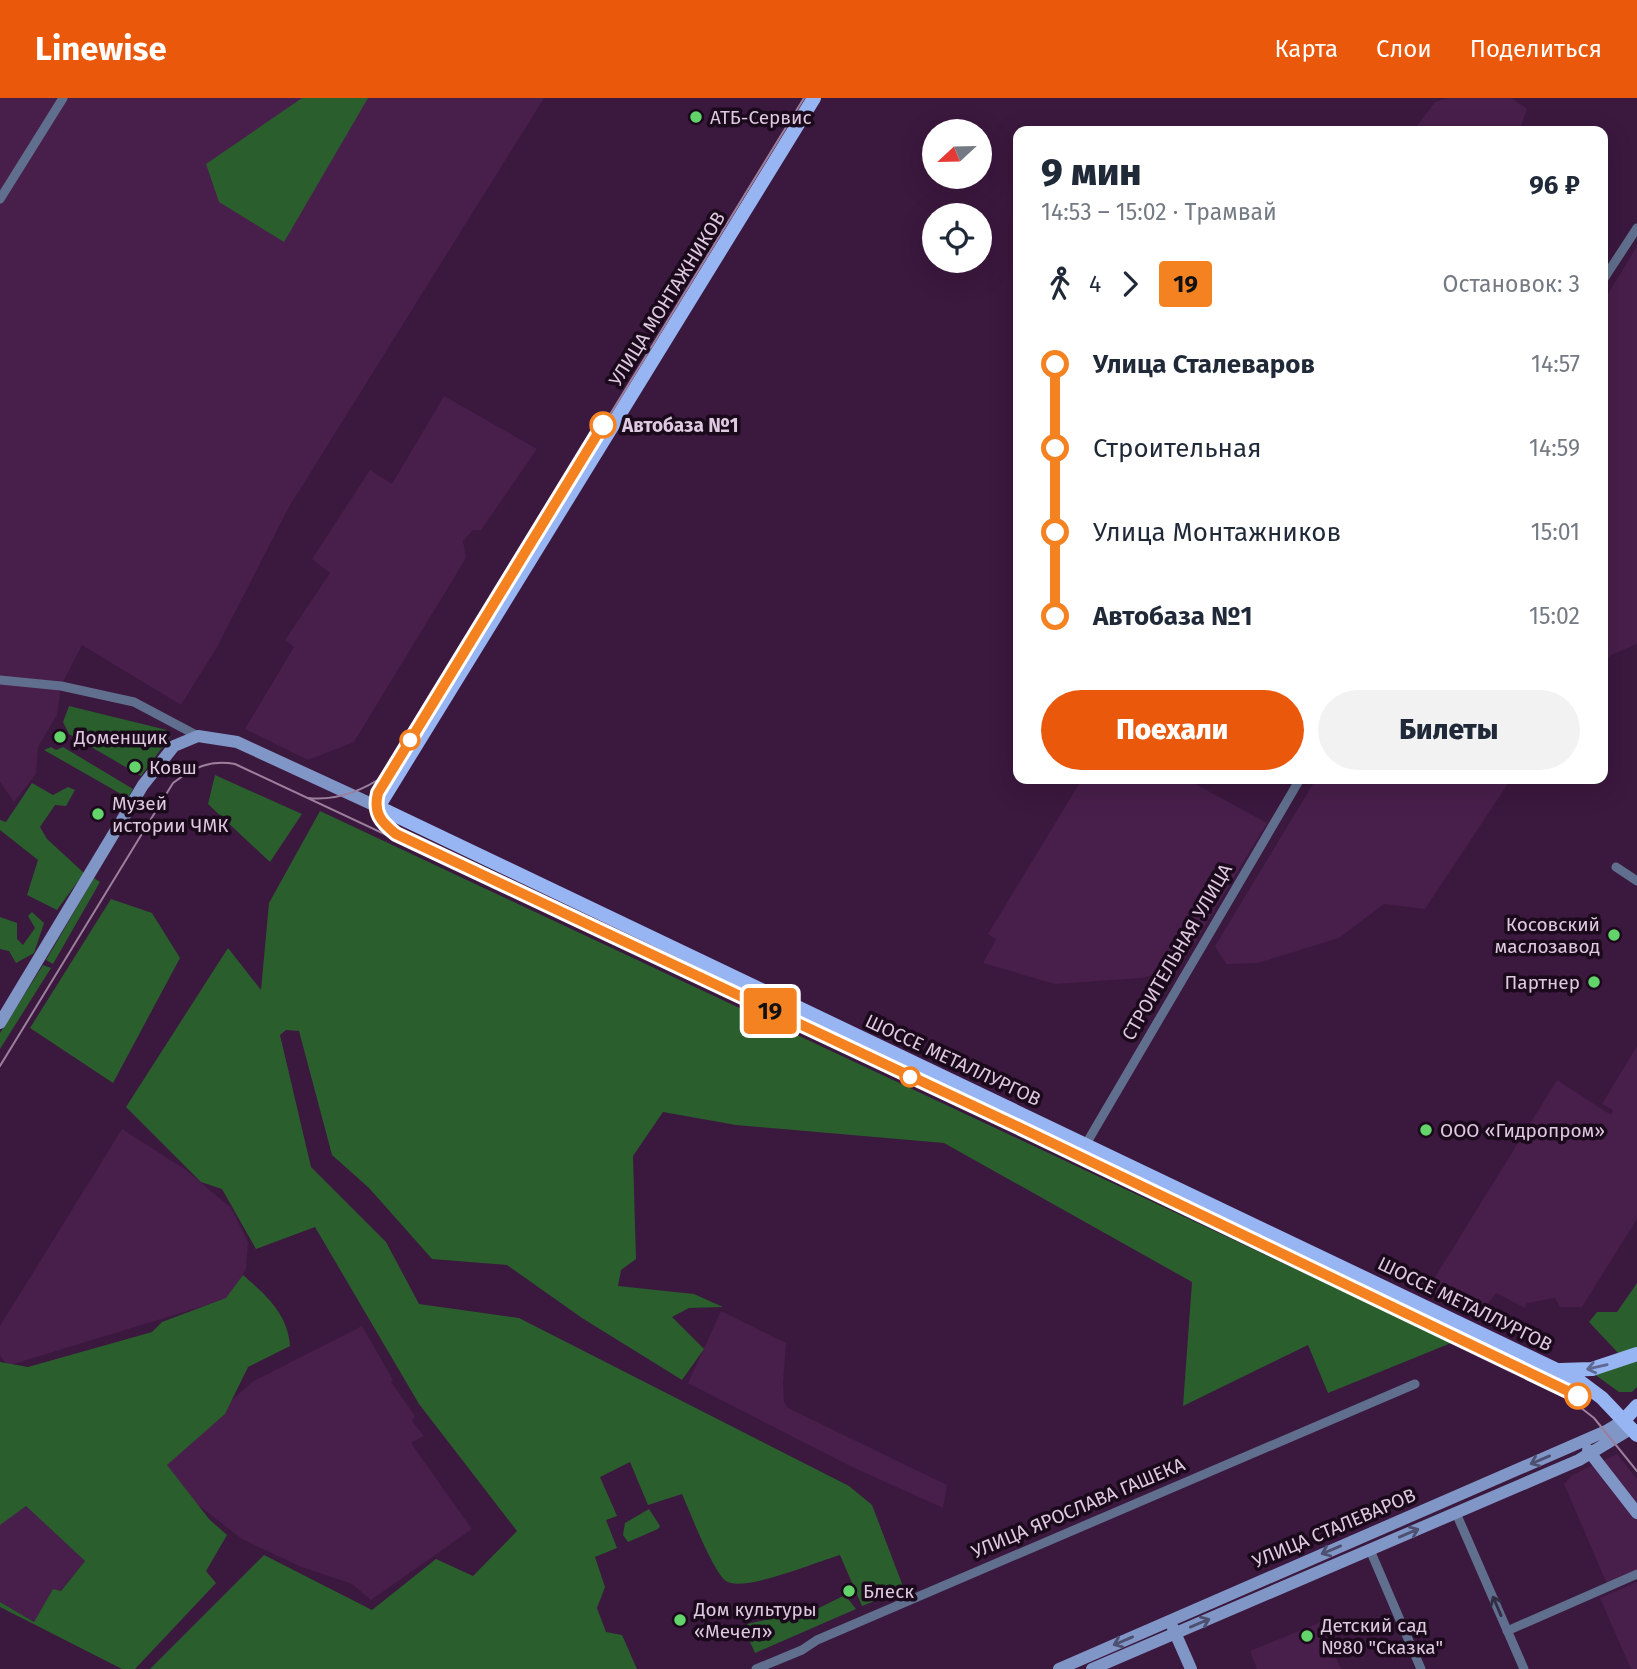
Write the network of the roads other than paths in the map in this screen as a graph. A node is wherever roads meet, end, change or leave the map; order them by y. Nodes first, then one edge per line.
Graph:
1 (63, 98) edge
2 (814, 98) edge
3 (0, 199) edge
4 (1637, 228) edge
5 (1608, 272) edge
6 (0, 680) edge
7 (198, 736) junction
8 (1297, 784) edge
9 (378, 807) junction
10 (1616, 867) dead end
11 (1637, 881) edge
12 (0, 1023) edge
13 (1086, 1144) junction
14 (1637, 1354) edge
15 (1556, 1370) junction
16 (1415, 1384) dead end
17 (1637, 1406) edge
18 (1633, 1426) edge
19 (1584, 1441) junction
20 (1590, 1454) junction
21 (1450, 1499) junction
22 (1456, 1513) junction
23 (1637, 1513) edge
24 (1370, 1550) junction
25 (1637, 1574) edge
26 (1170, 1620) junction
27 (1507, 1631) junction
28 (1176, 1633) junction
29 (756, 1669) edge
30 (1059, 1669) edge
31 (1092, 1669) edge
32 (1192, 1669) edge
33 (1421, 1669) edge
34 (1524, 1669) edge

1 - 3 street
2 - 9 main road, УЛИЦА МОНТАЖНИКОВ
4 - 5 street
6 - 7 street
7 - 9 main road, ШОССЕ МЕТАЛЛУРГОВ
7 - 12 main road
8 - 13 street, СТРОИТЕЛЬНАЯ УЛИЦА
9 - 13 main road, ШОССЕ МЕТАЛЛУРГОВ
10 - 11 street
13 - 15 main road, ШОССЕ МЕТАЛЛУРГОВ
14 -> 15 main road
15 - 18 main road, ШОССЕ МЕТАЛЛУРГОВ
16 - 29 street, УЛИЦА ЯРОСЛАВА ГАШЕКА
17 - 18 main road
18 - 19 main road, УЛИЦА СТАЛЕВАРОВ
18 - 20 main road, УЛИЦА СТАЛЕВАРОВ
19 - 20 main road
19 -> 21 main road, УЛИЦА СТАЛЕВАРОВ
20 - 22 main road, УЛИЦА СТАЛЕВАРОВ
20 - 23 main road
21 - 22 main road
21 -> 26 main road, УЛИЦА СТАЛЕВАРОВ
24 -> 22 main road, УЛИЦА СТАЛЕВАРОВ
27 -> 22 street
28 -> 24 main road, УЛИЦА СТАЛЕВАРОВ
24 - 33 street
25 - 27 street
26 - 28 main road
26 -> 30 main road, УЛИЦА СТАЛЕВАРОВ
27 - 34 street
28 - 31 main road, УЛИЦА СТАЛЕВАРОВ
28 - 32 main road

